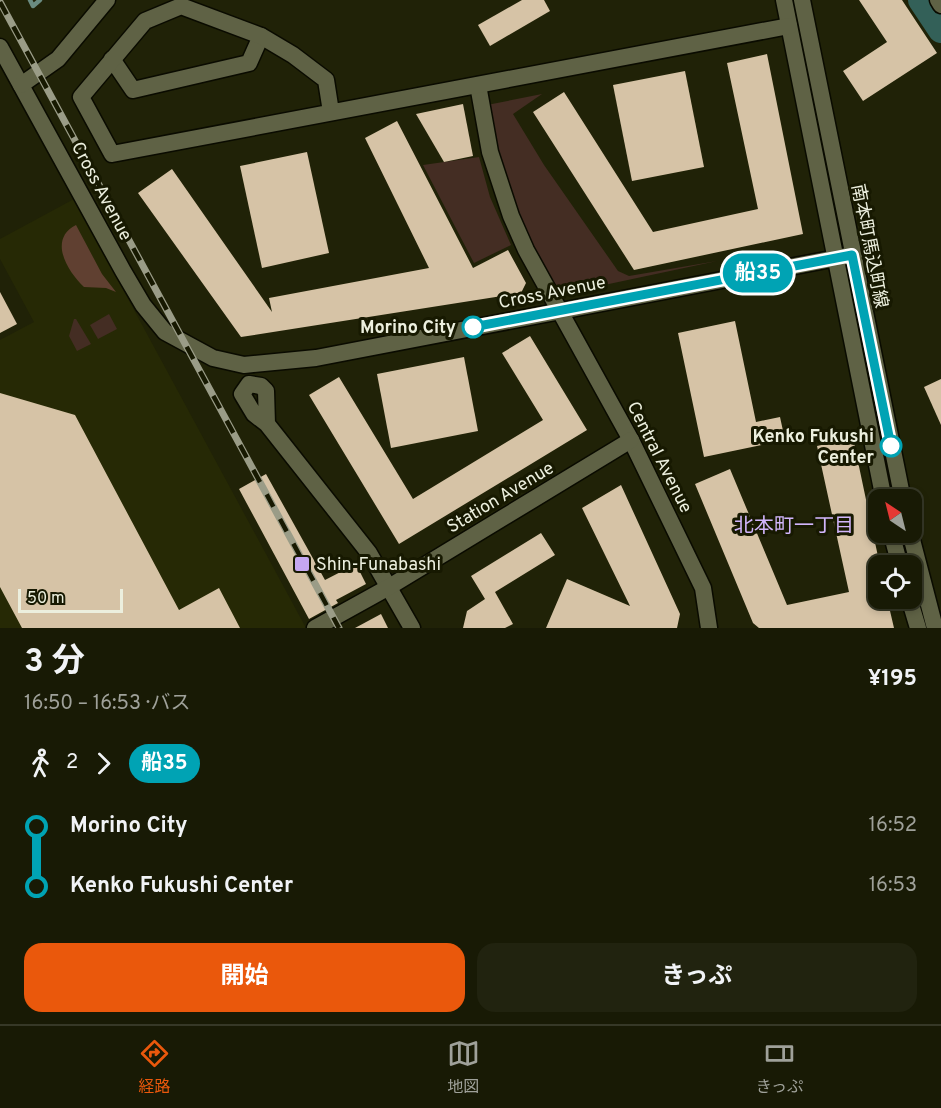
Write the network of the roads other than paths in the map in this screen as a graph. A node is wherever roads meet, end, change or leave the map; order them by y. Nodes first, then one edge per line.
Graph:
1 (107, 0) edge
2 (784, 0) edge
3 (802, 0) edge
4 (938, 0) edge
5 (941, 5) edge
6 (789, 26) junction
7 (261, 36) junction
8 (0, 47) edge
9 (112, 58) junction
10 (21, 85) junction
11 (478, 85) junction
12 (331, 112) junction
13 (844, 257) junction
14 (559, 310) junction
15 (267, 424) dead end
16 (631, 440) junction
17 (882, 489) edge
18 (900, 489) edge
19 (913, 543) edge
20 (389, 587) junction
21 (912, 609) edge
22 (315, 628) edge
23 (412, 628) edge
24 (709, 628) edge
25 (918, 628) edge
26 (935, 628) edge

1 - 10 street
2 - 6 street, 南本町馬込町線
3 - 13 street, 南本町馬込町線
4 - 5 street
6 - 11 street
6 - 13 street, 南本町馬込町線
7 - 9 street
7 - 9 street
7 - 12 street
8 - 10 street, Cross Avenue
9 - 12 street
10 - 14 street, Cross Avenue
11 - 12 street
11 - 14 street, Central Avenue
13 - 14 street, Cross Avenue
13 - 17 street, 南本町馬込町線
13 - 18 street, 南本町馬込町線
14 - 16 street, Central Avenue
15 - 20 street
16 - 20 street, Station Avenue
16 - 24 street, Central Avenue
19 - 26 street
20 - 22 street, Station Avenue
20 - 23 street
21 - 25 street

